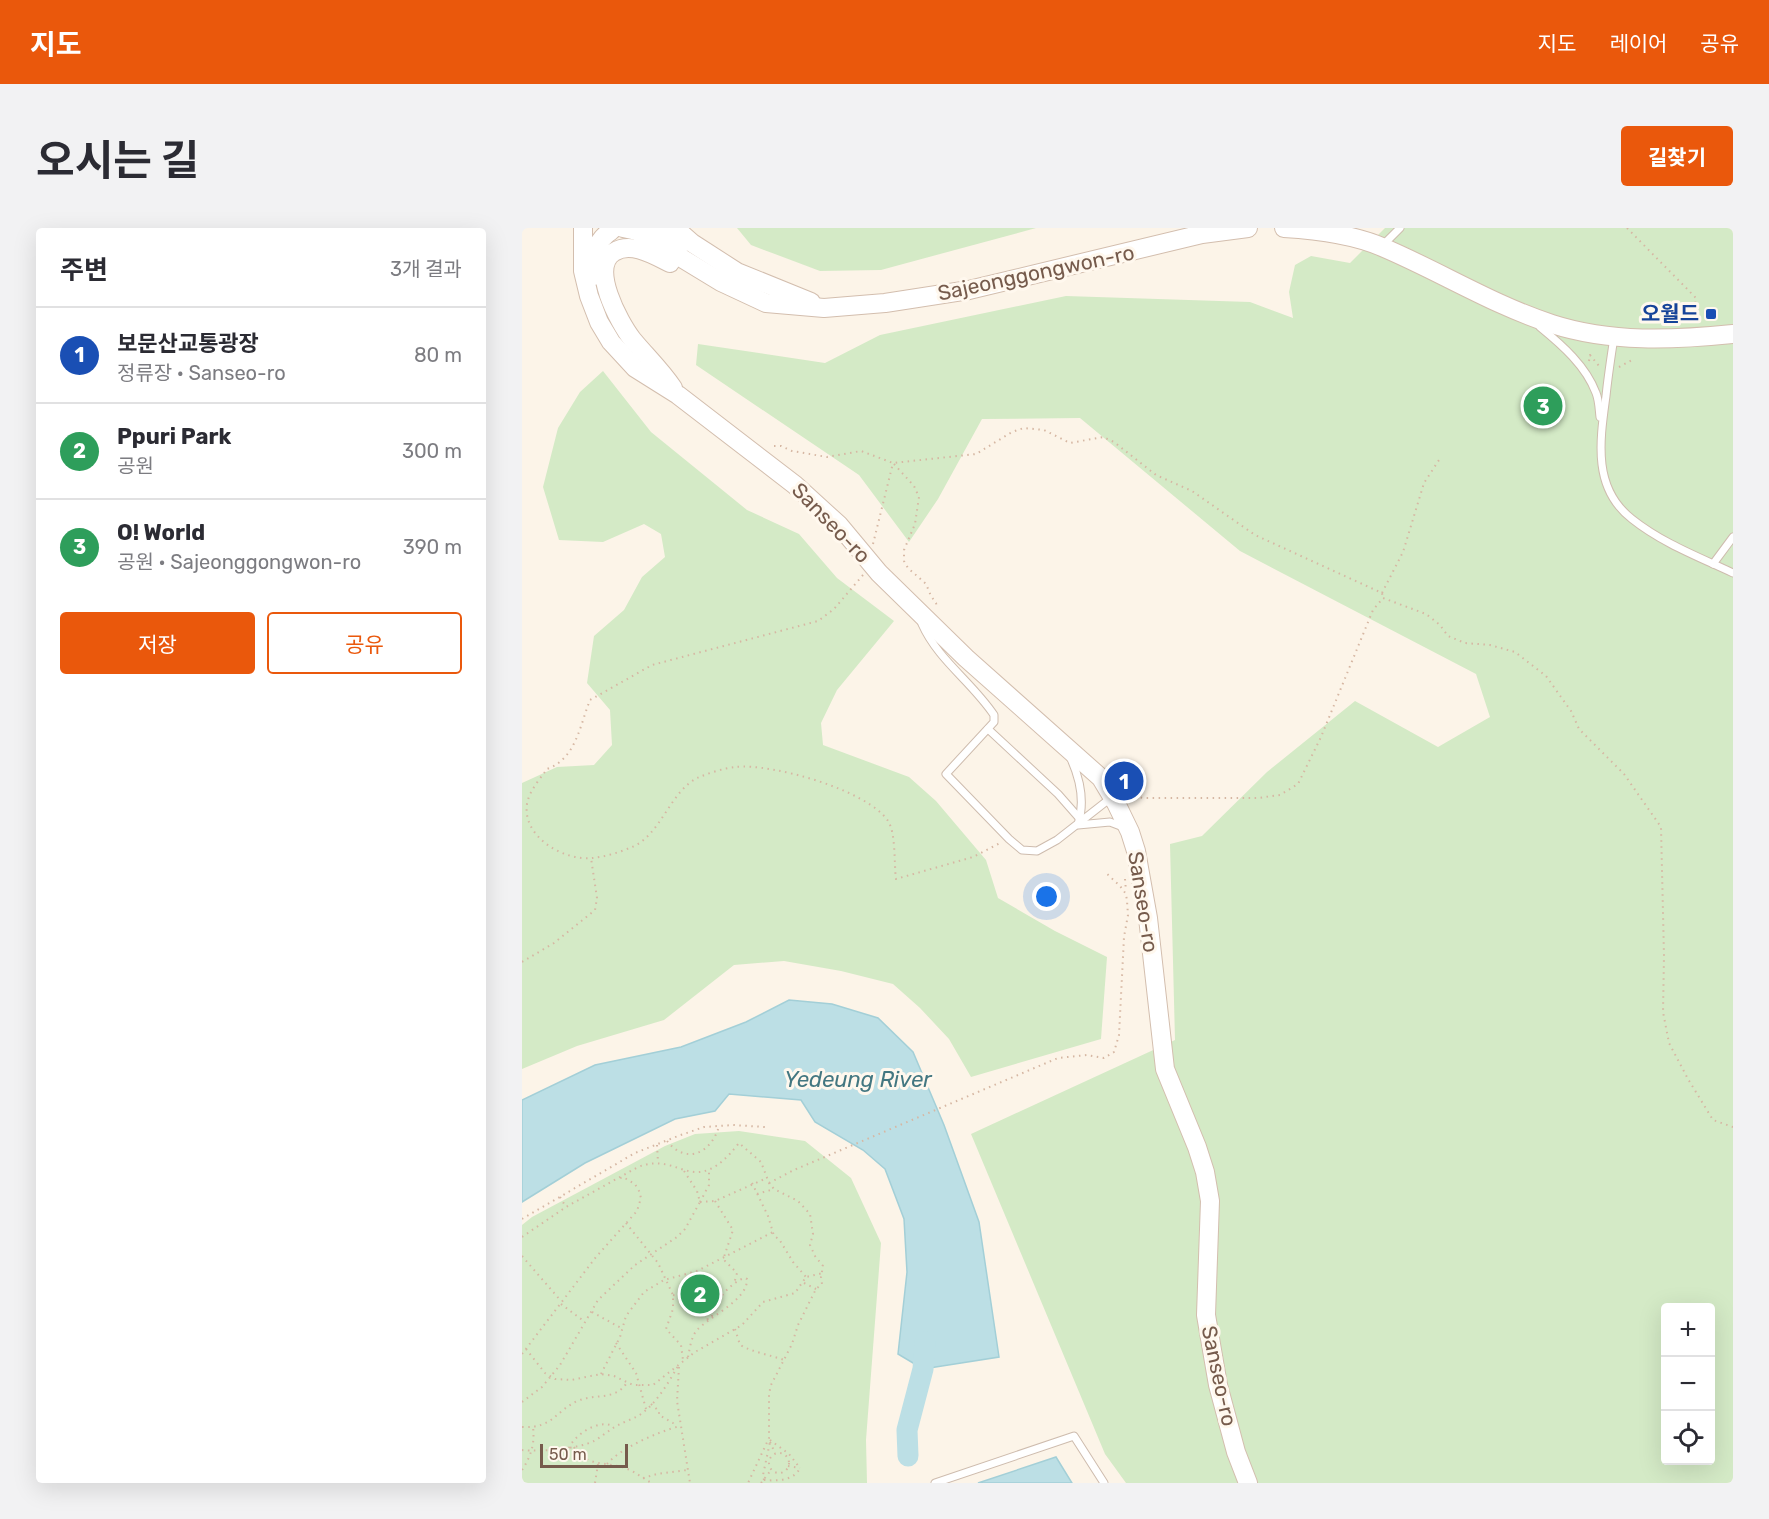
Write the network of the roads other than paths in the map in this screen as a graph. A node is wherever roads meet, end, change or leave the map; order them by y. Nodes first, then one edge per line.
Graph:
1 (577, 228) edge
2 (583, 228) edge
3 (657, 228) edge
4 (675, 228) edge
5 (1248, 228) edge
6 (1284, 228) edge
7 (1400, 228) edge
8 (613, 229) edge
9 (1382, 246) junction
10 (766, 303) junction
11 (824, 308) junction
12 (1522, 312) junction
13 (599, 321) junction
14 (1733, 334) edge
15 (1614, 337) junction
16 (678, 395) junction
17 (1602, 427) junction
18 (1733, 537) edge
19 (1713, 564) junction
20 (1733, 573) edge
21 (913, 605) junction
22 (988, 729) junction
23 (1068, 750) junction
24 (1118, 792) junction
25 (1079, 822) junction
26 (1130, 832) junction
27 (935, 1483) edge
28 (1104, 1483) edge
29 (1248, 1483) edge

1 - 13 main road
2 - 13 main road, Sanseo-ro
3 - 11 main road, Sajeonggongwon-ro
4 - 11 main road
5 - 11 main road, Sajeonggongwon-ro
6 - 9 main road
7 - 9 lane
8 - 10 main road, Sajeonggongwon-ro
8 - 16 main road, Sanseo-ro
9 - 12 main road
10 - 11 main road, Sajeonggongwon-ro
10 - 16 main road
12 - 15 main road
12 - 17 lane
13 - 16 main road, Sanseo-ro
14 - 15 main road
15 - 17 lane
16 - 21 main road, Sanseo-ro
17 - 19 lane
18 - 19 lane
19 - 20 lane
21 - 22 lane
21 - 23 main road, Sanseo-ro
22 - 25 lane
22 - 25 lane
23 - 24 main road, Sanseo-ro
23 - 25 lane
24 - 25 lane
24 - 26 main road, Sanseo-ro
25 - 26 lane
26 - 29 main road, Sanseo-ro
27 - 28 lane

